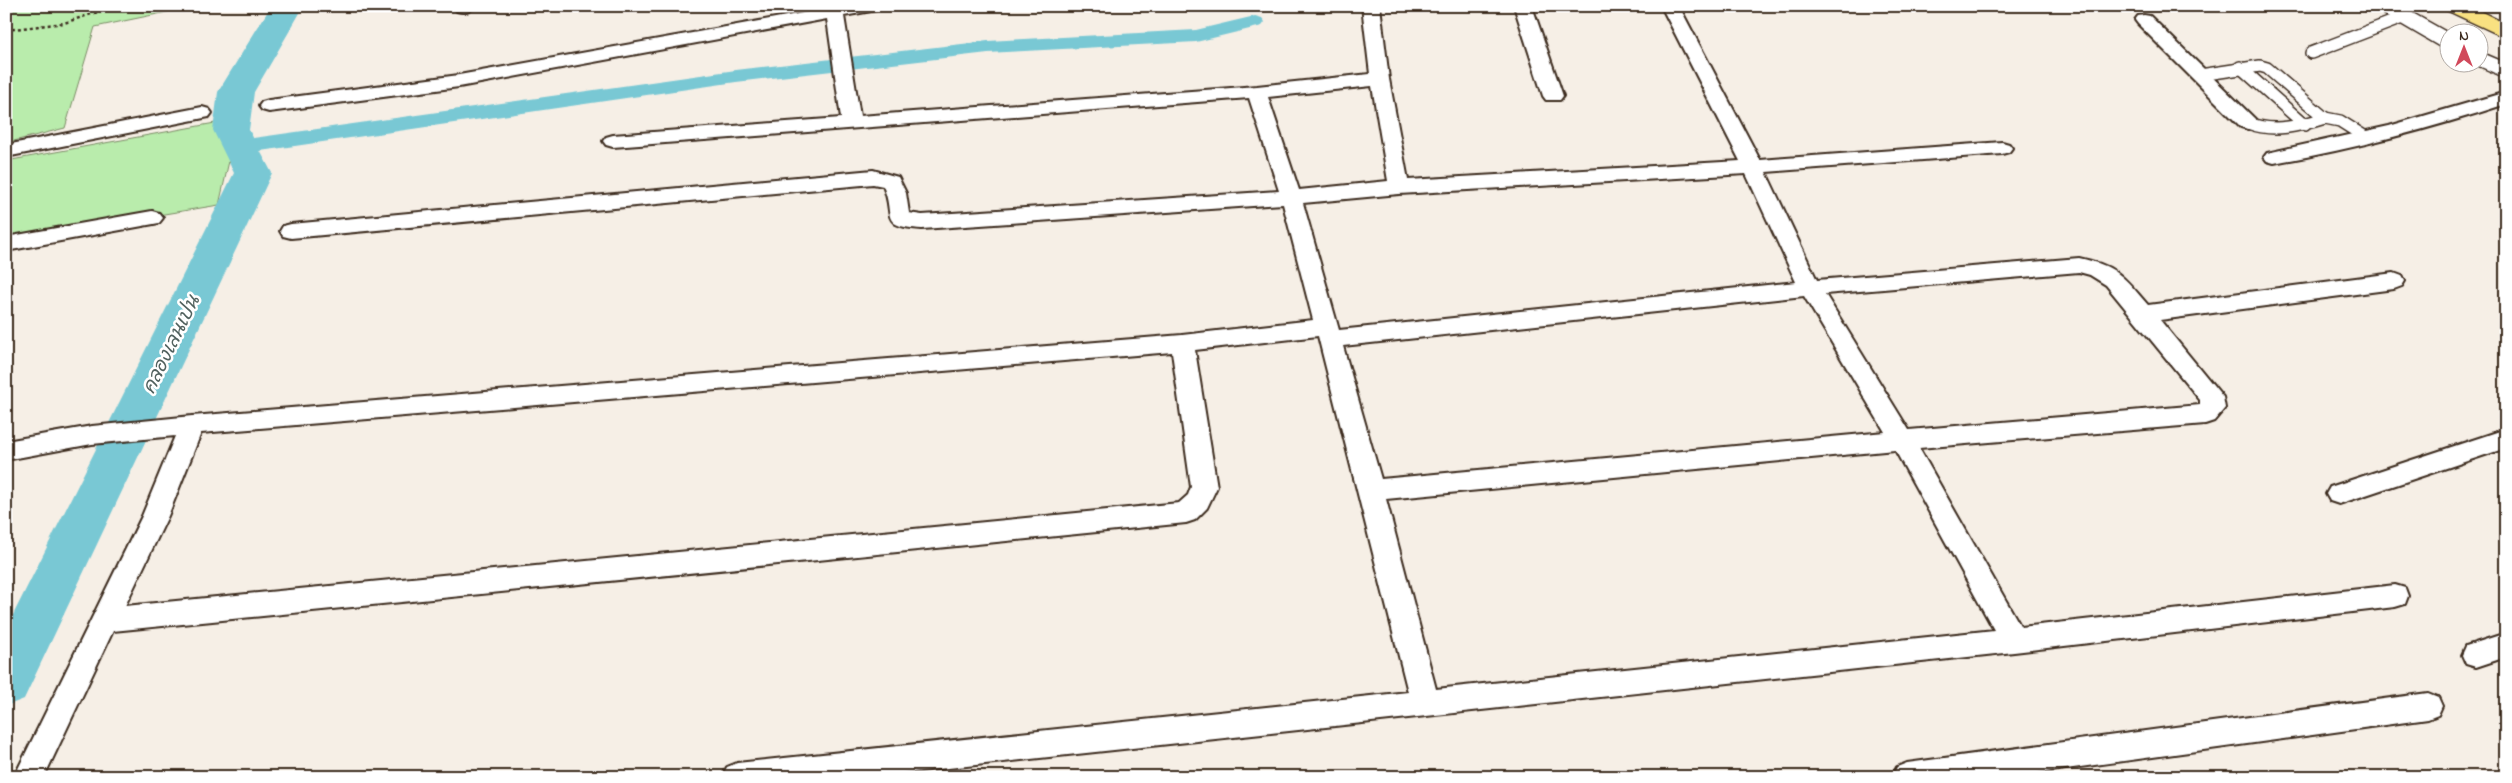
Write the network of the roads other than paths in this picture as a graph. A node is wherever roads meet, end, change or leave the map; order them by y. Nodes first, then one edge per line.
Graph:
1 (871, 6) edge
2 (1372, 6) edge
3 (1523, 6) edge
4 (1670, 6) edge
5 (2384, 6) edge
6 (2452, 6) edge
7 (835, 9) edge
8 (2139, 12) edge
9 (2401, 12) edge
10 (2440, 27) edge
11 (2506, 32) edge
12 (2440, 37) edge
13 (2490, 51) edge
14 (2311, 53) dead end
15 (2506, 59) edge
16 (2490, 63) edge
17 (2240, 67) junction
18 (2506, 72) edge
19 (2200, 75) junction
20 (1380, 79) junction
21 (1257, 92) junction
22 (1553, 96) dead end
23 (2506, 98) edge
24 (269, 106) dead end
25 (202, 113) dead end
26 (2325, 118) junction
27 (851, 122) junction
28 (2248, 124) joint
29 (2305, 125) junction
30 (2367, 138) junction
31 (613, 141) dead end
32 (2002, 148) dead end
33 (6, 151) edge
34 (2274, 158) dead end
35 (1753, 167) junction
36 (1399, 187) junction
37 (1291, 197) junction
38 (152, 218) dead end
39 (291, 231) dead end
40 (6, 244) edge
41 (2394, 281) dead end
42 (1810, 288) junction
43 (2141, 314) junction
44 (1328, 333) junction
45 (1182, 343) junction
46 (180, 426) junction
47 (2506, 438) edge
48 (1902, 440) junction
49 (6, 452) edge
50 (1371, 490) junction
51 (2339, 494) dead end
52 (2395, 596) dead end
53 (104, 620) junction
54 (2014, 640) junction
55 (2506, 645) edge
56 (2476, 656) dead end
57 (1425, 703) junction
58 (2428, 706) dead end
59 (29, 777) edge
60 (737, 777) edge
61 (1907, 777) edge

1 - 7 street
2 - 20 street
3 - 22 street
4 - 35 street
5 - 9 main road
6 - 11 highway
7 - 24 street
7 - 27 street
8 - 19 street
9 - 10 main road
9 - 12 main road
9 - 14 lane
13 - 15 main road
16 - 18 main road
17 - 19 lane
17 - 26 lane
17 - 29 lane
19 - 28 street
20 - 21 street
20 - 36 street
21 - 27 street
21 - 37 street
23 - 30 street
25 - 33 street
26 - 29 lane
26 - 30 lane
27 - 31 street
28 - 29 lane
30 - 34 street
32 - 35 street
35 - 36 street
35 - 42 street
36 - 37 street
37 - 39 street
37 - 44 street
38 - 40 street
41 - 43 street
42 - 43 street
42 - 44 street
42 - 48 street
43 - 48 street
44 - 45 street
44 - 50 street
45 - 46 street
45 - 53 street
46 - 49 street
46 - 53 street
47 - 51 street
48 - 50 street
48 - 54 street
50 - 57 street
52 - 54 street
53 - 59 street
54 - 57 street
55 - 56 street
57 - 60 street
58 - 61 street

